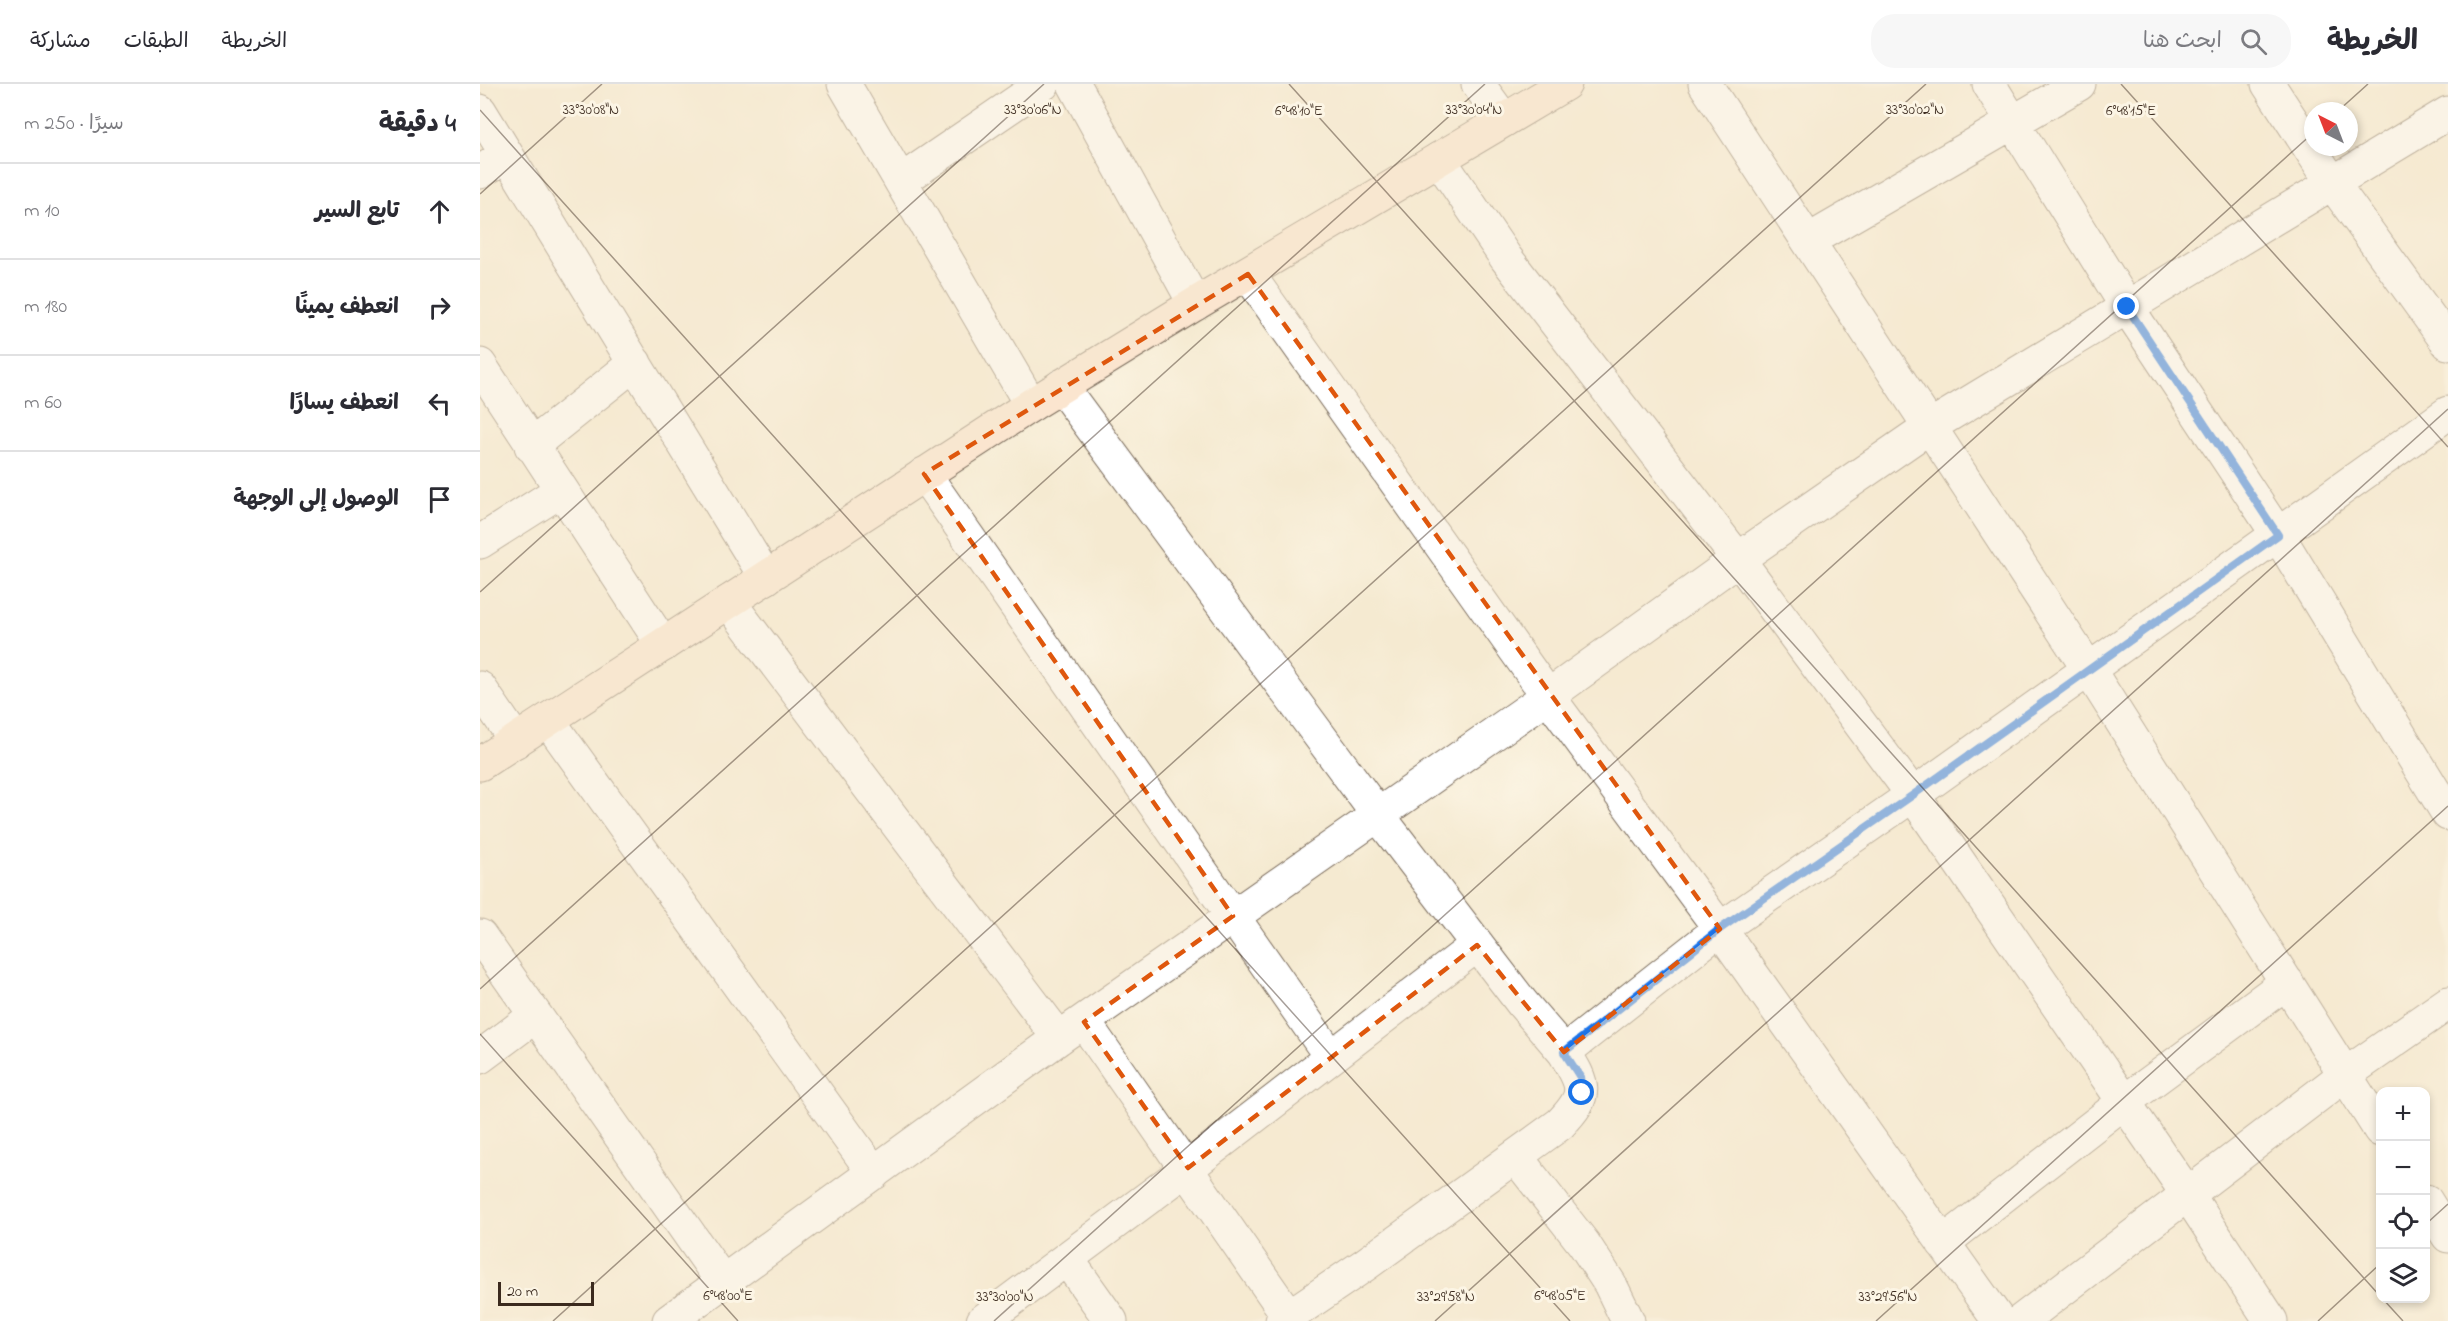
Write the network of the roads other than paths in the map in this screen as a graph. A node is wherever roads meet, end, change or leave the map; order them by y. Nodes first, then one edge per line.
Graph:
1 (844, 84) edge
2 (1043, 84) edge
3 (1074, 84) edge
4 (1478, 84) edge
5 (1565, 84) edge
6 (1705, 84) edge
7 (1989, 84) edge
8 (2079, 84) edge
9 (2268, 84) edge
10 (480, 111) edge
11 (2448, 113) edge
12 (1504, 120) junction
13 (2013, 123) junction
14 (507, 155) junction
15 (1438, 159) junction
16 (480, 172) edge
17 (901, 181) junction
18 (2333, 184) junction
19 (1808, 241) junction
20 (1248, 274) junction
21 (1195, 304) junction
22 (2127, 307) junction
23 (2448, 343) edge
24 (635, 363) junction
25 (480, 365) edge
26 (1061, 386) junction
27 (1031, 405) junction
28 (2448, 412) edge
29 (1929, 427) junction
30 (531, 446) junction
31 (924, 474) junction
32 (560, 491) junction
33 (2278, 535) junction
34 (480, 542) edge
35 (1738, 559) junction
36 (766, 578) junction
37 (729, 602) junction
38 (663, 645) junction
39 (2089, 670) junction
40 (480, 688) edge
41 (1548, 696) junction
42 (548, 720) junction
43 (516, 741) junction
44 (480, 764) edge
45 (1913, 795) junction
46 (2443, 795) edge
47 (1378, 815) junction
48 (1233, 916) junction
49 (1720, 929) junction
50 (480, 936) edge
51 (1477, 945) junction
52 (2287, 982) junction
53 (2448, 1003) edge
54 (535, 1016) junction
55 (1072, 1030) junction
56 (1564, 1052) junction
57 (480, 1057) edge
58 (1330, 1057) junction
59 (2346, 1074) junction
60 (2124, 1102) junction
61 (2376, 1123) edge
62 (1516, 1157) junction
63 (1188, 1168) junction
64 (874, 1173) junction
65 (2188, 1195) junction
66 (2430, 1207) edge
67 (2448, 1236) edge
68 (1943, 1243) junction
69 (1067, 1259) junction
70 (722, 1281) junction
71 (673, 1320) edge
72 (1287, 1320) edge
73 (983, 1321) edge
74 (1111, 1321) edge
75 (1628, 1321) edge
76 (1999, 1321) edge
77 (2021, 1321) edge
78 (2271, 1321) edge

1 - 17 street
2 - 17 street
3 - 21 street
4 - 12 street
5 - 12 street
6 - 19 street
7 - 13 street
8 - 13 street
9 - 18 street
10 - 14 street
11 - 18 street
12 - 15 street
13 - 19 street
13 - 22 street
14 - 16 street
14 - 24 street
15 - 20 street
15 - 35 street
17 - 27 street
18 - 22 street
18 - 23 street
19 - 29 street
20 - 21 street
20 - 41 street
21 - 26 street
22 - 29 street
22 - 33 street
24 - 30 street
24 - 36 street
25 - 30 street
26 - 27 street
26 - 47 street
27 - 31 street
28 - 33 street
29 - 35 street
29 - 39 street
30 - 32 street
31 - 36 street
31 - 48 street
32 - 34 street
32 - 38 street
33 - 39 street
33 - 46 street
35 - 41 street
35 - 45 street
36 - 37 street
37 - 38 street
37 - 55 street
38 - 42 street
39 - 45 street
39 - 52 street
40 - 43 street
41 - 47 street
41 - 49 street
42 - 43 street
42 - 64 street
43 - 44 street
45 - 49 street
45 - 60 street
47 - 48 street
47 - 51 street
48 - 55 street
48 - 58 street
49 - 56 street
49 - 68 street
50 - 54 street
51 - 56 street
51 - 58 street
52 - 59 street
52 - 60 street
53 - 59 street
54 - 57 street
54 - 70 street
55 - 63 street
55 - 64 street
56 - 62 street
58 - 63 street
59 - 61 street
59 - 65 street
60 - 65 street
60 - 68 street
62 - 72 street
62 - 75 street
63 - 69 street
63 - 72 street
64 - 70 street
65 - 77 street
65 - 78 street
66 - 67 street
68 - 76 street
69 - 73 street
69 - 74 street
70 - 71 street

